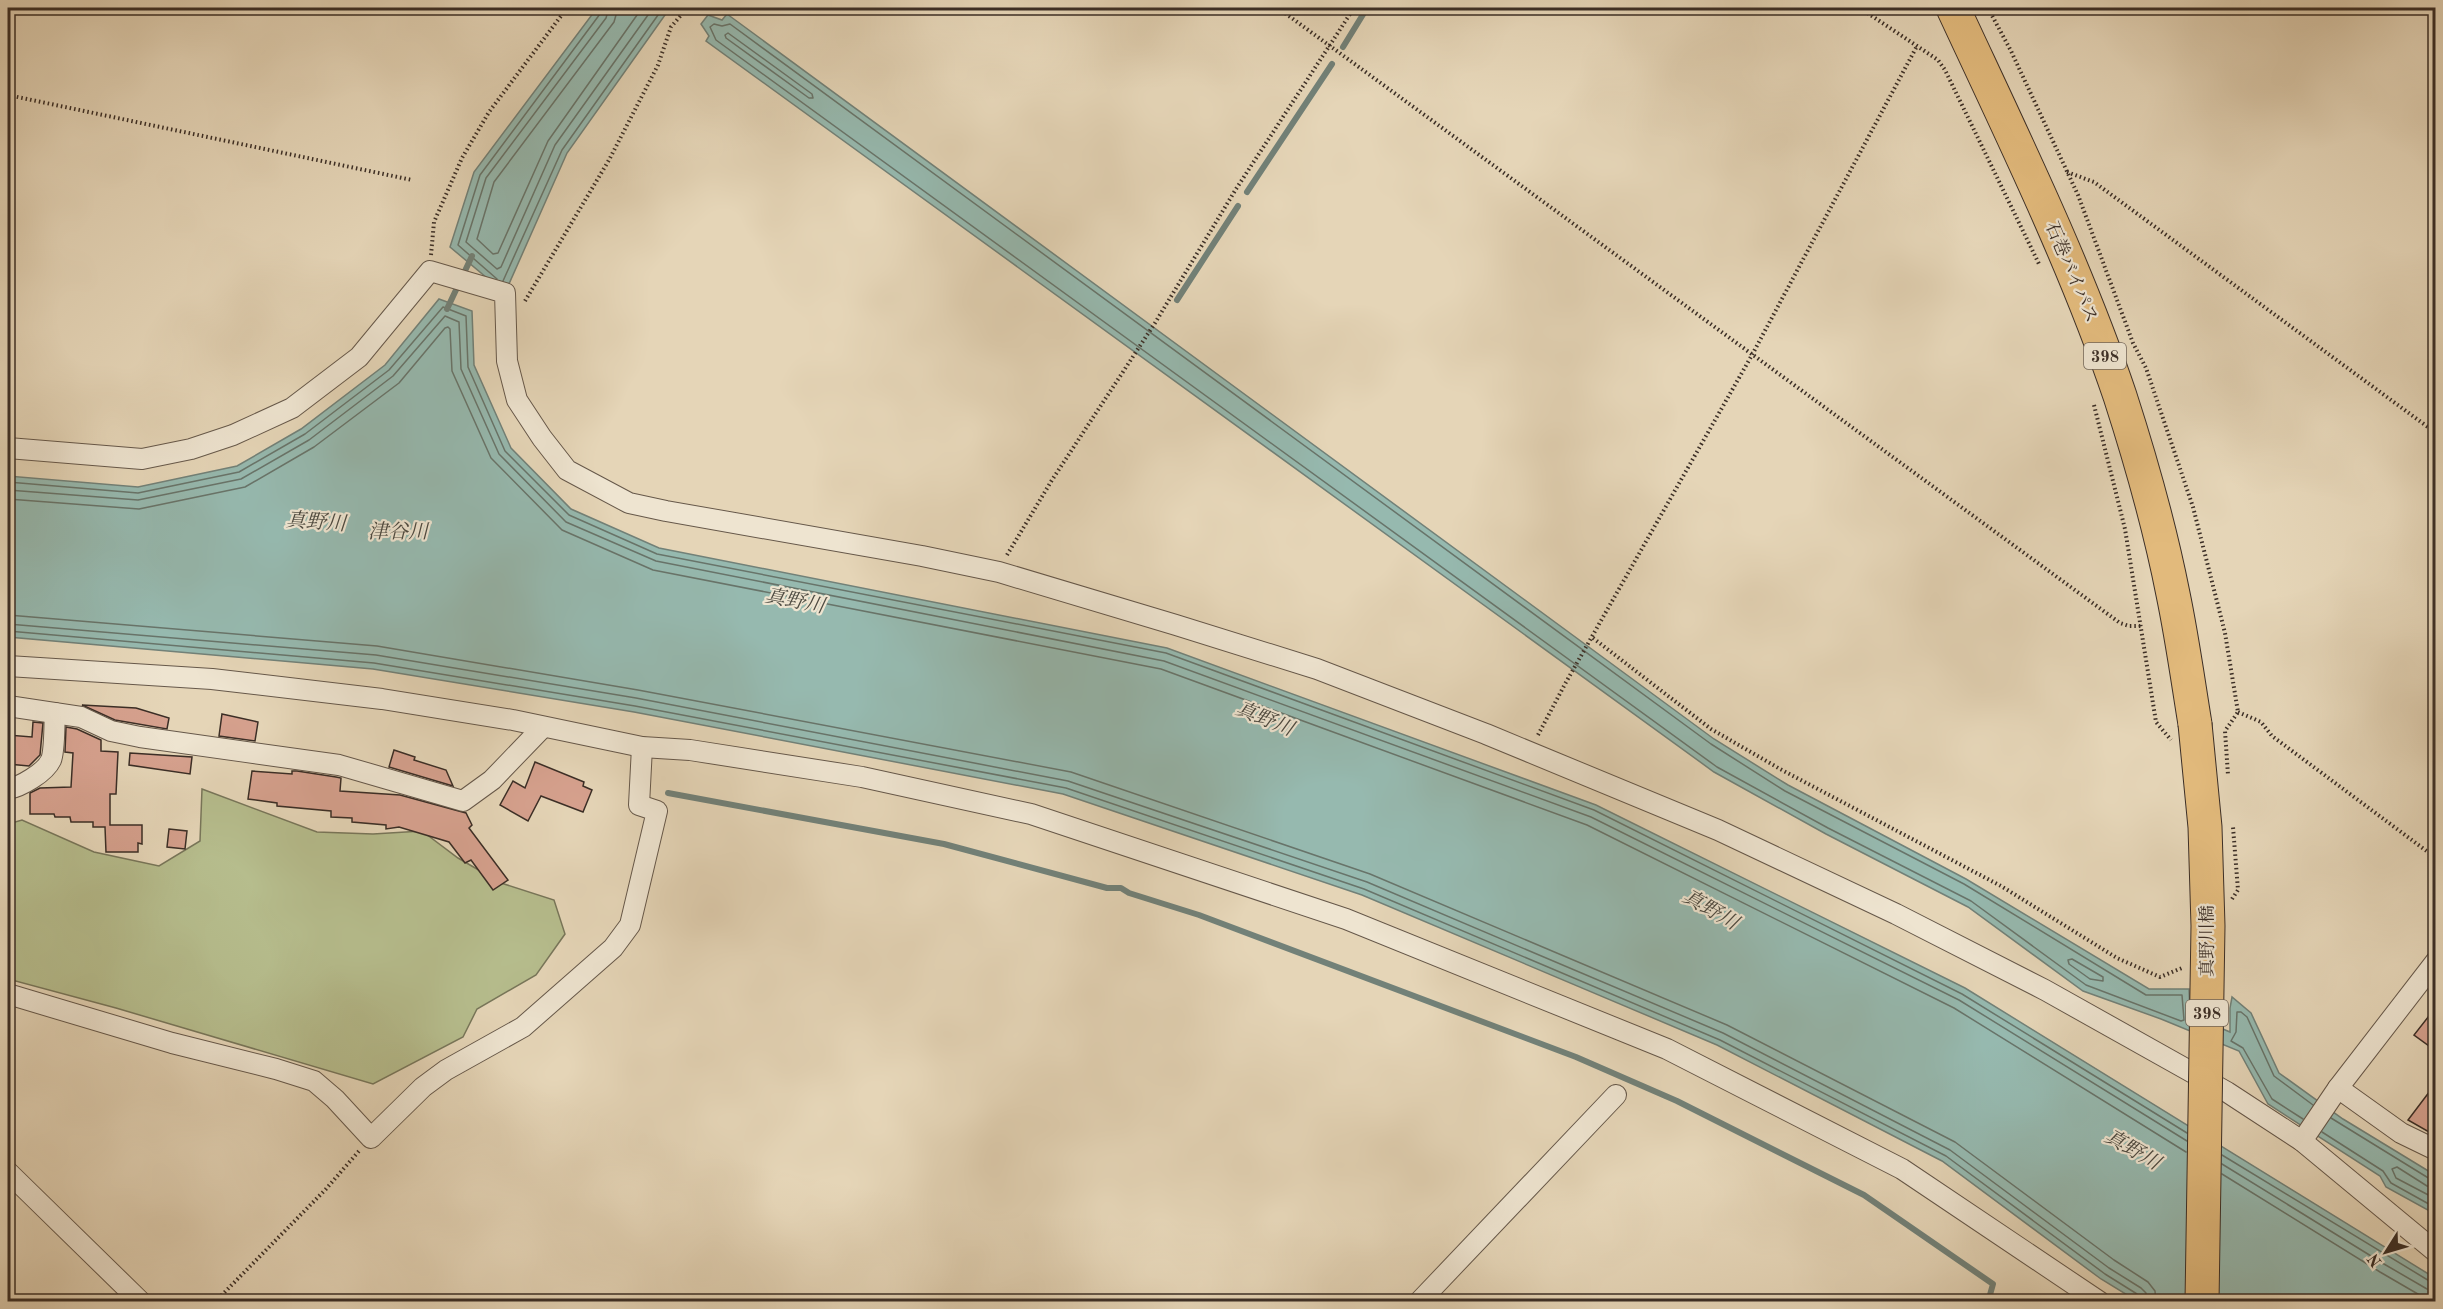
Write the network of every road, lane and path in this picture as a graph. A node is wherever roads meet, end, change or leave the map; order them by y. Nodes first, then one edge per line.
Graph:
1 (567, 8) edge
2 (687, 8) edge
3 (1278, 8) edge
4 (1354, 8) edge
5 (1860, 8) edge
6 (1953, 8) edge
7 (1330, 45) junction
8 (1917, 46) junction
9 (8, 95) edge
10 (2067, 171) dead end
11 (412, 180) dead end
12 (2042, 270) dead end
13 (438, 273) junction
14 (504, 293) junction
15 (1752, 355) junction
16 (2093, 401) dead end
17 (2436, 433) edge
18 (8, 448) edge
19 (999, 572) junction
20 (2141, 626) junction
21 (1593, 638) junction
22 (8, 666) edge
23 (8, 706) edge
24 (2238, 711) dead end
25 (55, 713) junction
26 (543, 726) junction
27 (2186, 736) junction
28 (642, 747) junction
29 (1530, 752) junction
30 (8, 789) edge
31 (2436, 858) edge
32 (2436, 961) edge
33 (2185, 967) dead end
34 (8, 994) edge
35 (1616, 1095) dead end
36 (2334, 1096) junction
37 (371, 1138) junction
38 (2302, 1142) junction
39 (2436, 1150) edge
40 (8, 1172) edge
41 (2436, 1252) edge
42 (141, 1302) edge
43 (214, 1302) edge
44 (1419, 1302) edge
45 (2100, 1302) edge
46 (2202, 1302) edge

1 - 13 path
2 - 14 path
3 - 7 path
4 - 7 path
5 - 8 path
6 - 27 highway, 石巻バイパス / 398
7 - 15 path
7 - 19 path
8 - 12 path
8 - 15 path
9 - 11 path
10 - 17 path
13 - 14 street
13 - 18 street
14 - 19 street
15 - 20 path
15 - 21 path
16 - 20 path
19 - 29 street
20 - 27 path
21 - 29 path
21 - 33 path
22 - 26 street
23 - 25 street
24 - 31 path
25 - 26 street
25 - 30 street
26 - 28 street
27 - 46 highway, 真野川橋 / 398, bridge
28 - 37 street
28 - 45 street
29 - 38 street
32 - 36 street
34 - 37 street
35 - 44 street
36 - 38 street
36 - 39 street
37 - 43 path
38 - 41 street
40 - 42 street

